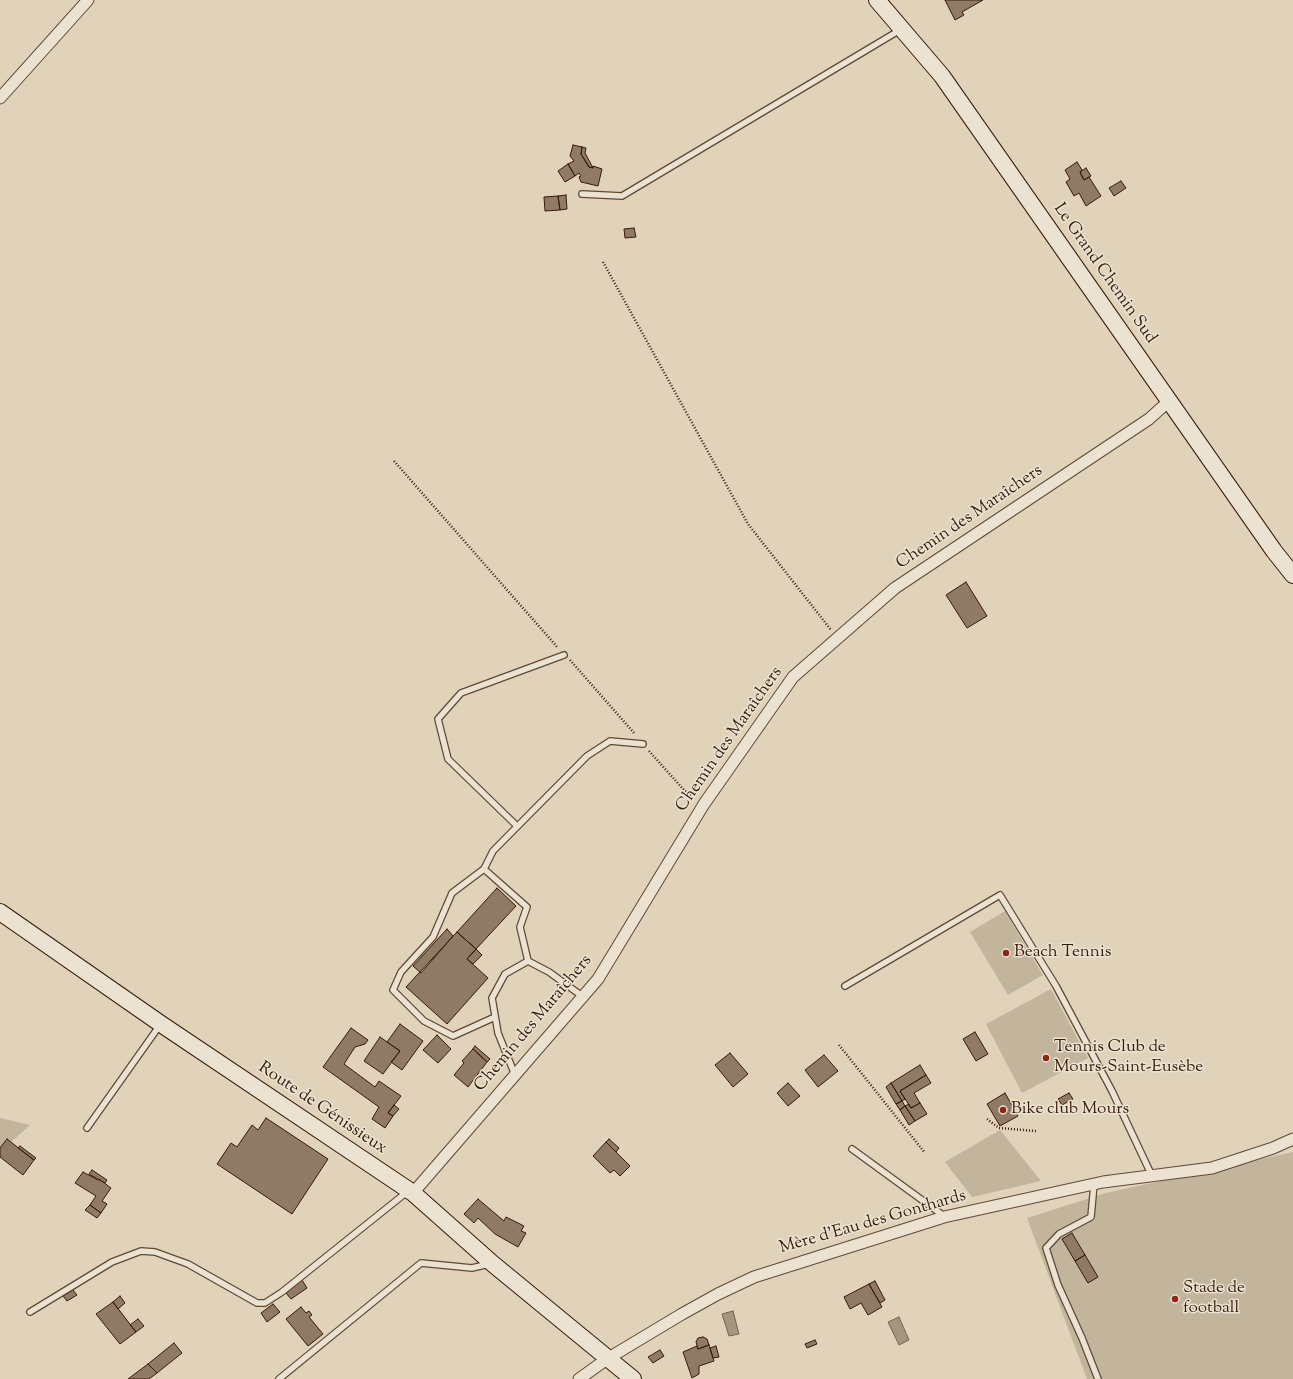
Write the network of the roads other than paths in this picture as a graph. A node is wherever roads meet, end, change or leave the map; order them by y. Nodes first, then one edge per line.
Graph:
1 (88, 0) edge
2 (878, 0) edge
3 (902, 29) junction
4 (0, 98) edge
5 (582, 194) dead end
6 (1169, 401) junction
7 (1293, 575) edge
8 (564, 655) road end
9 (643, 744) road end
10 (518, 826) junction
11 (484, 869) junction
12 (0, 912) edge
13 (528, 961) junction
14 (845, 986) dead end
15 (582, 996) junction
16 (495, 1017) junction
17 (161, 1024) junction
18 (515, 1075) junction
19 (87, 1128) dead end
20 (1293, 1139) edge
21 (852, 1149) dead end
22 (1152, 1176) junction
23 (1094, 1184) junction
24 (411, 1192) junction
25 (944, 1217) junction
26 (493, 1264) junction
27 (30, 1312) dead end
28 (607, 1359) junction
29 (279, 1379) edge
30 (579, 1379) edge
31 (633, 1379) edge
32 (1098, 1379) edge

1 - 4 street
2 - 3 street, Le Grand Chemin Sud
3 - 5 lane
3 - 6 street, Le Grand Chemin Sud
6 - 7 street, Le Grand Chemin Sud
6 - 15 street, Chemin des Maraîchers
8 - 10 lane
9 - 10 lane
10 - 11 lane
11 - 13 lane
11 - 16 lane
12 - 17 street, Route de Génissieux
13 - 15 lane
13 - 16 lane
14 - 22 lane
15 - 18 street, Chemin des Maraîchers
16 - 18 lane
17 - 19 lane
17 - 24 street, Route de Génissieux
18 - 24 street, Chemin des Maraîchers
20 - 22 street, Mère d'Eau des Gonthards
21 - 25 lane
22 - 23 street, Mère d'Eau des Gonthards
23 - 25 street, Mère d'Eau des Gonthards
23 - 32 lane
24 - 26 street, Route de Génissieux
24 - 27 lane
25 - 28 street, Mère d'Eau des Gonthards
26 - 28 street, Route de Génissieux
26 - 29 lane
28 - 30 street, Mère d'Eau des Gonthards
28 - 31 street, Route de Génissieux

